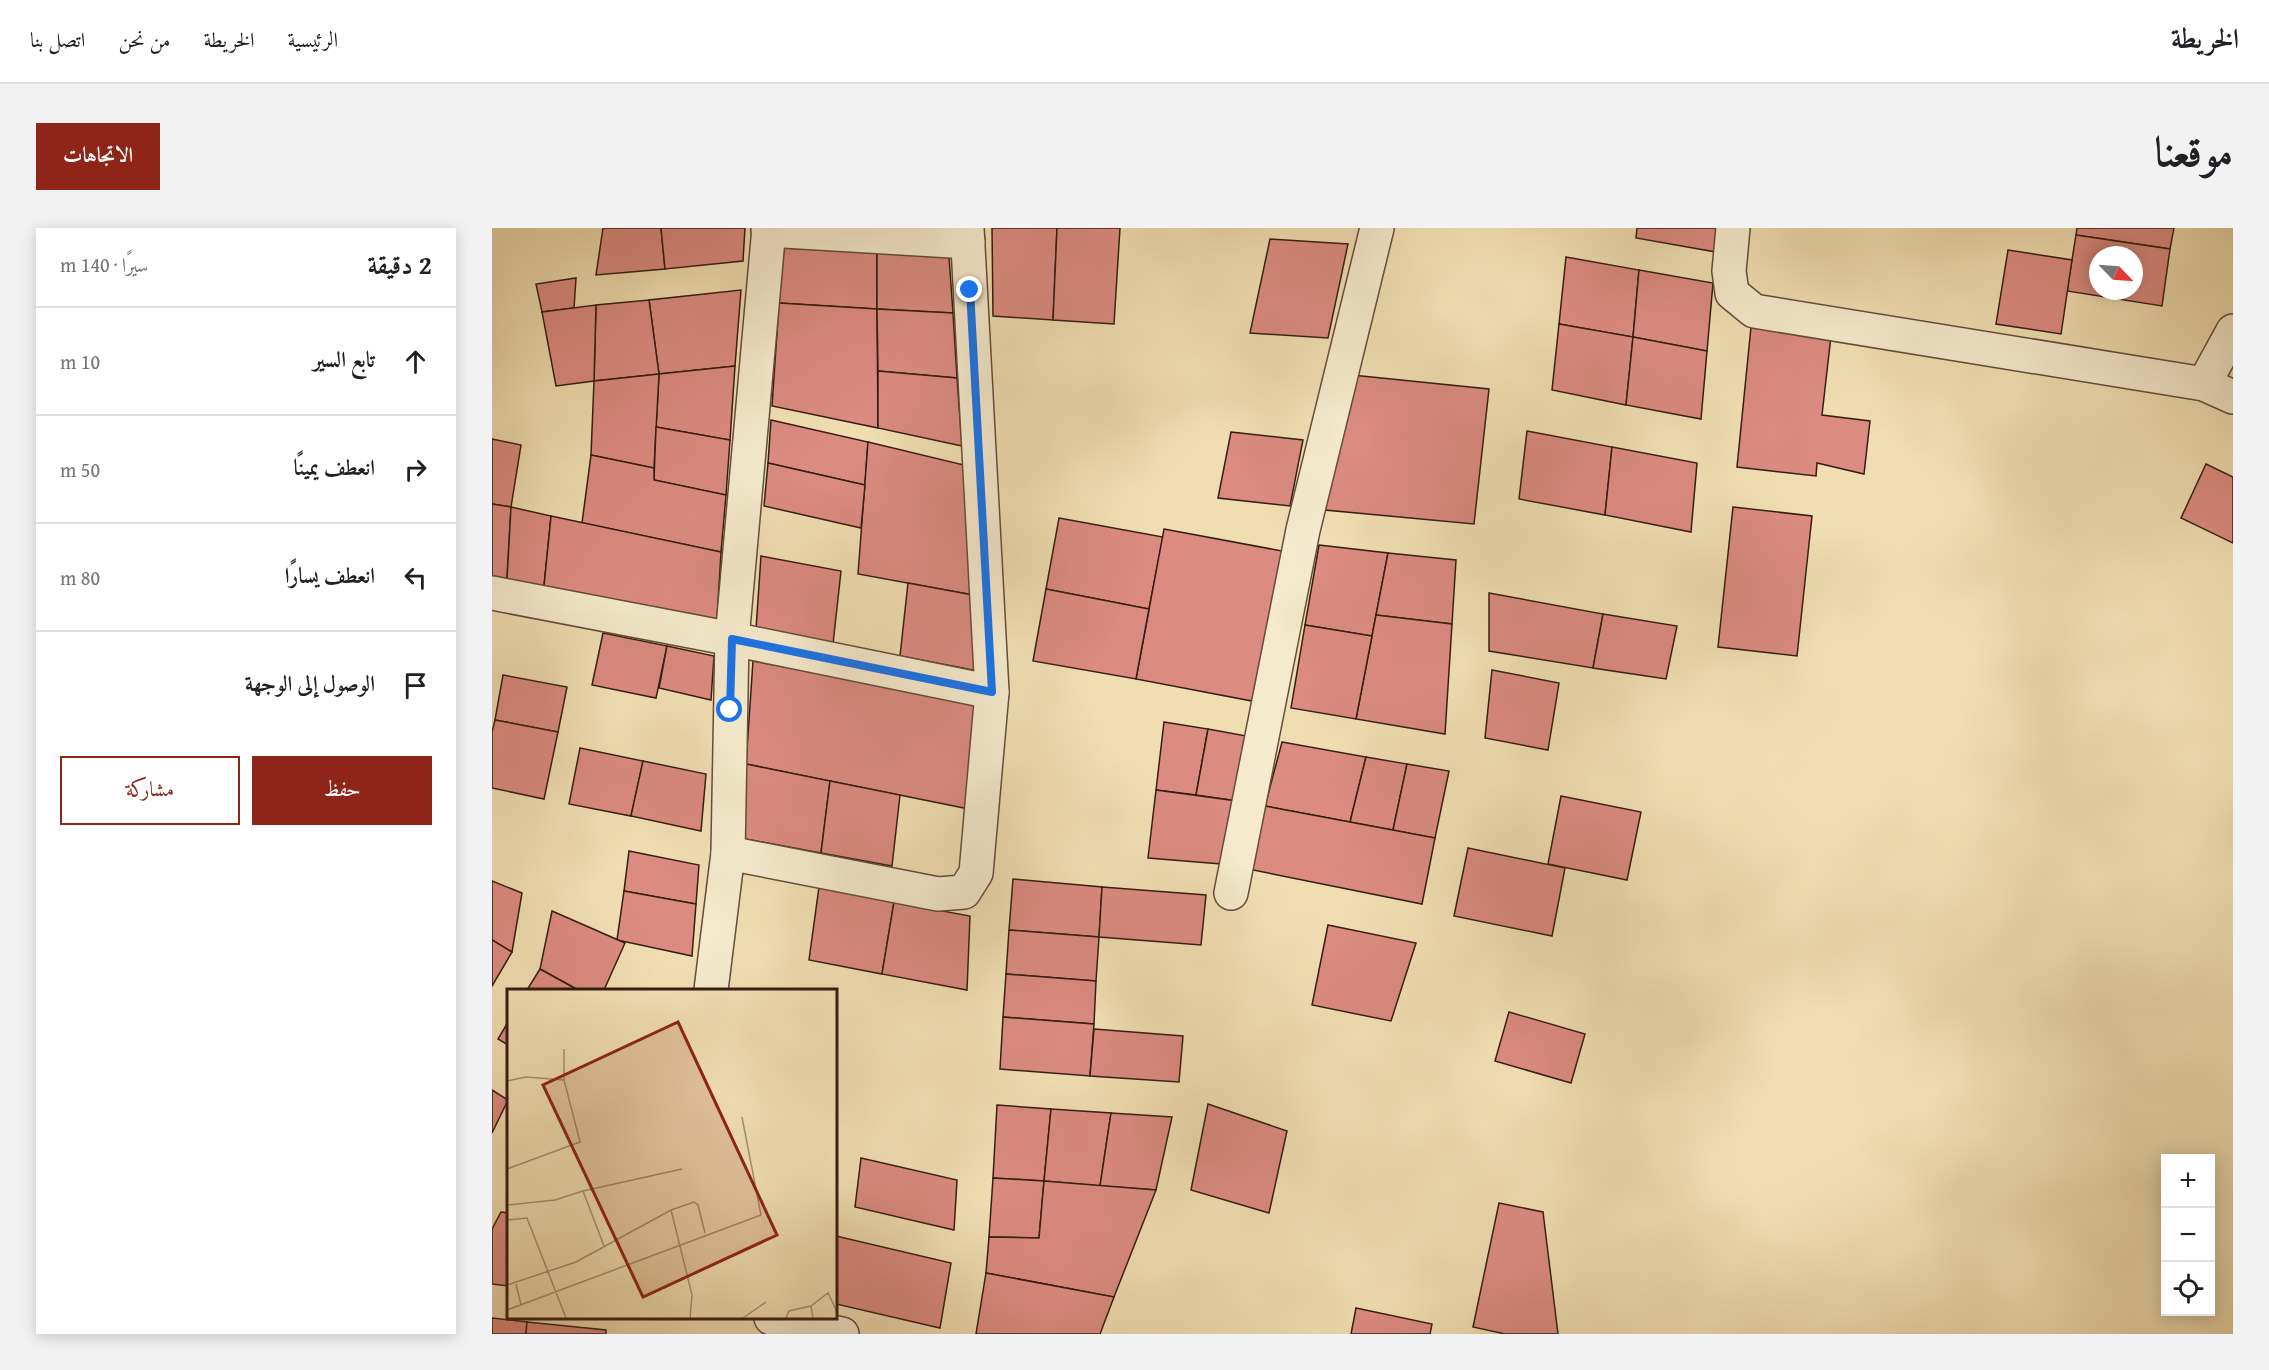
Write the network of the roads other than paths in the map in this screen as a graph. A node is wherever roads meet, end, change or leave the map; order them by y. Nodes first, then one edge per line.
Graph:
1 (1377, 228) edge
2 (1733, 228) edge
3 (769, 229) edge
4 (968, 235) edge
5 (2233, 331) edge
6 (2204, 384) junction
7 (2233, 397) edge
8 (492, 593) edge
9 (732, 639) junction
10 (992, 692) junction
11 (728, 853) junction
12 (1231, 893) dead end
13 (711, 989) edge
14 (779, 1319) edge
15 (842, 1334) edge

1 - 12 street
2 - 6 street
3 - 4 street
3 - 9 street
4 - 10 street
5 - 6 street
6 - 7 street
8 - 9 street
9 - 10 street
9 - 11 street
10 - 11 street
11 - 13 street
14 - 15 street

